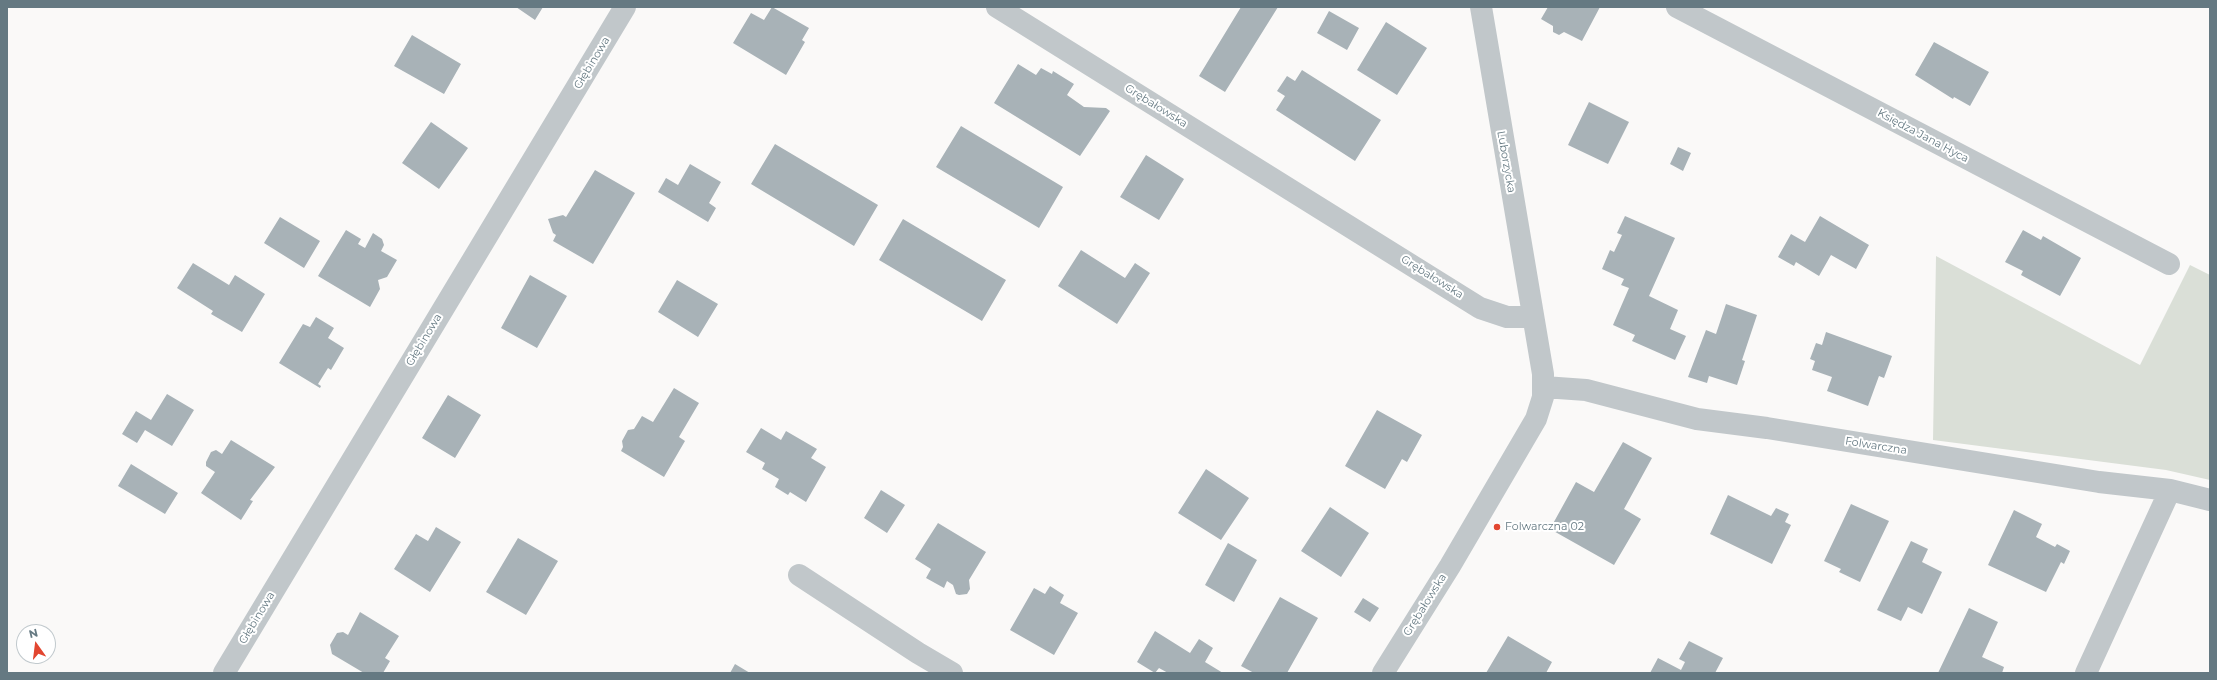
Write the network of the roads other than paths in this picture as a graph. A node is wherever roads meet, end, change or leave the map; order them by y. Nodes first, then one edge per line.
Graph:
1 (625, 7) edge
2 (997, 7) edge
3 (1481, 7) edge
4 (1677, 7) edge
5 (2169, 264) dead end
6 (1533, 317) junction
7 (1544, 387) junction
8 (2170, 490) junction
9 (2210, 500) edge
10 (798, 575) dead end
11 (224, 673) edge
12 (952, 673) edge
13 (1383, 673) edge
14 (2086, 673) edge

1 - 11 street, Głębinowa
2 - 6 street, Grębałowska
3 - 6 street, Luborzycka
4 - 5 street, Księdza Jana Hyca
6 - 7 street, Grębałowska
7 - 8 street, Folwarczna
7 - 13 street, Grębałowska
8 - 9 street, Folwarczna
8 - 14 street
10 - 12 street

